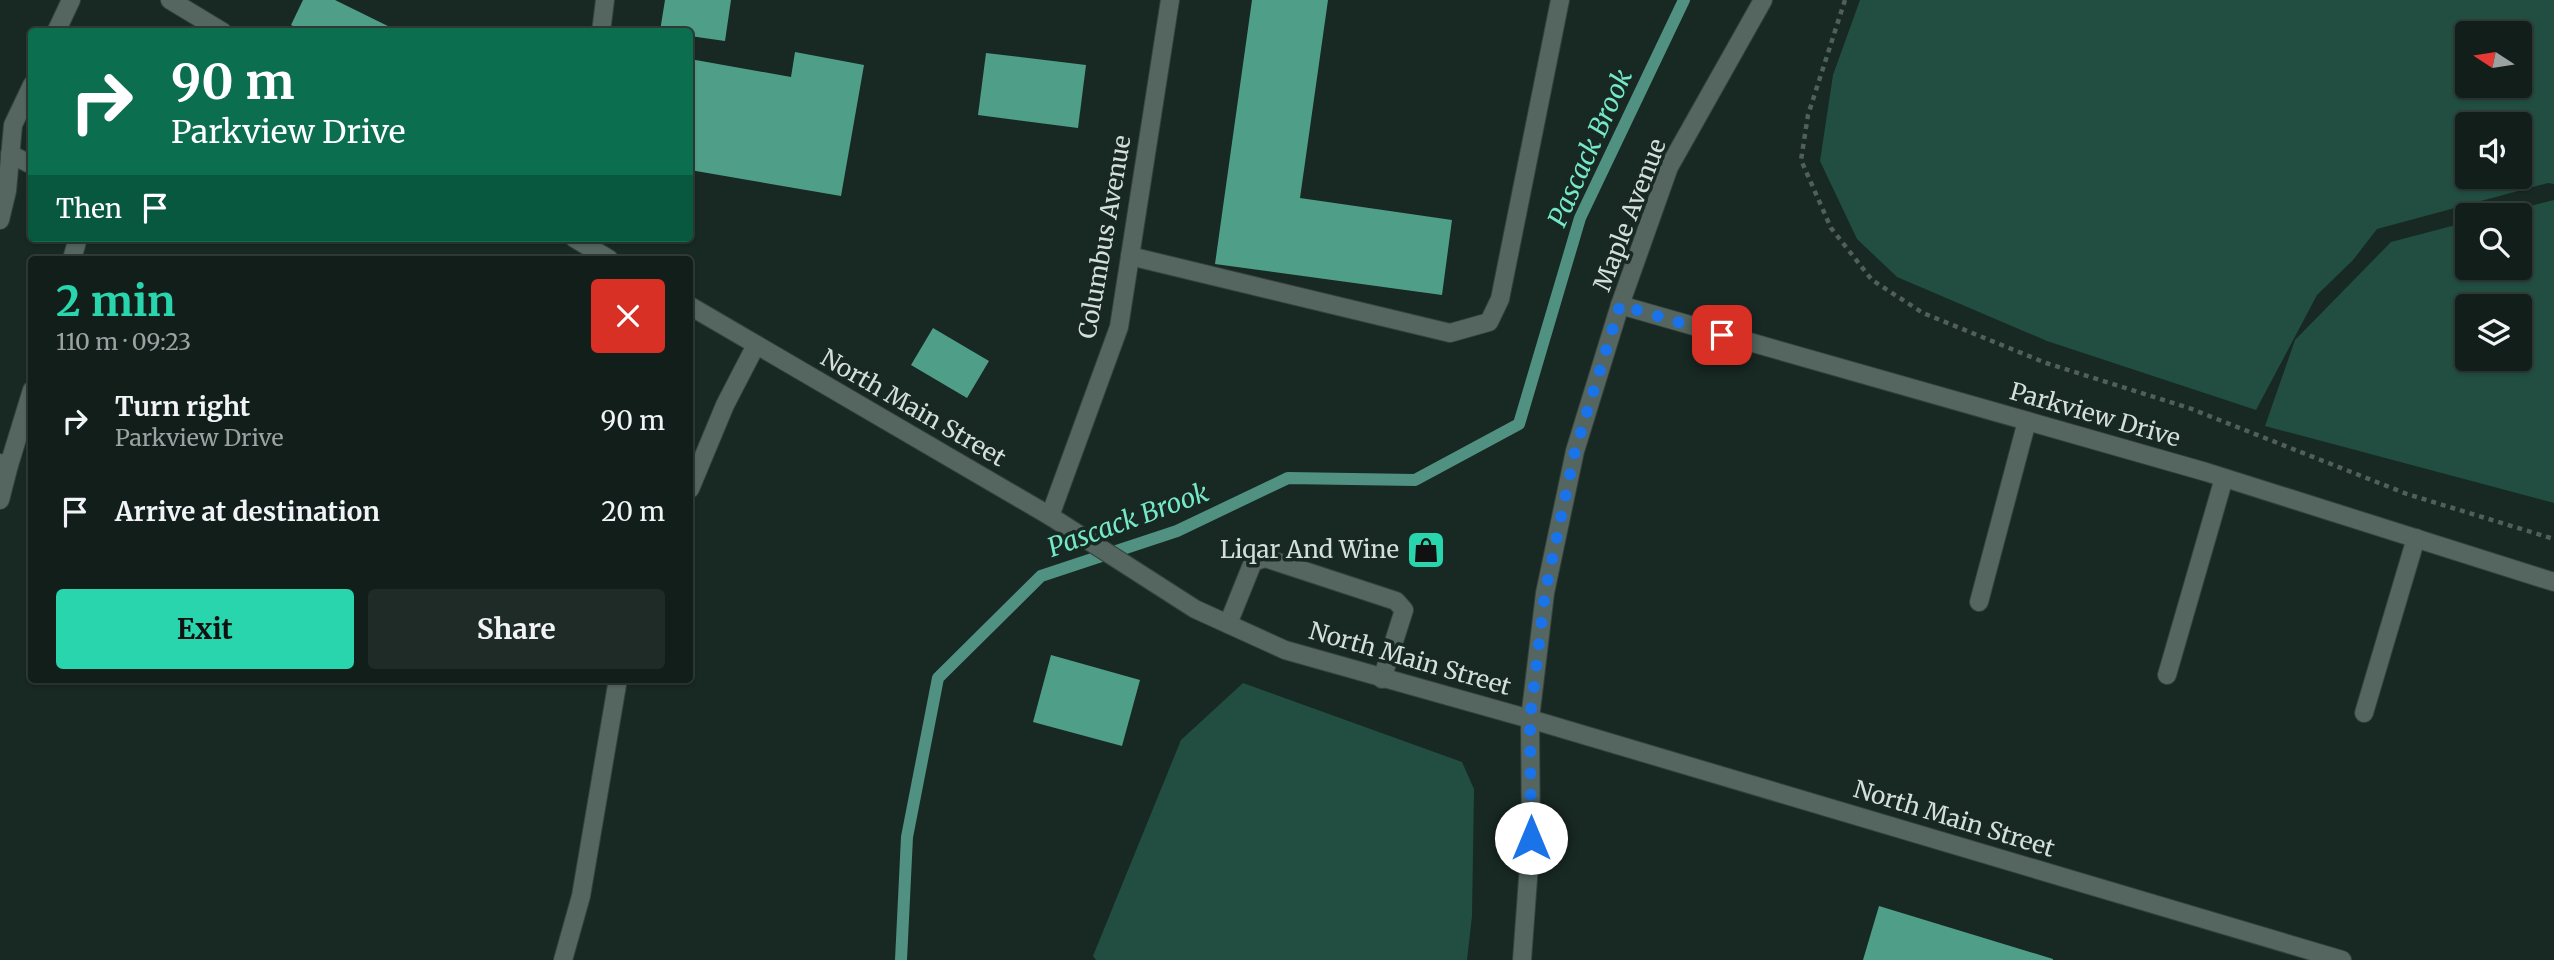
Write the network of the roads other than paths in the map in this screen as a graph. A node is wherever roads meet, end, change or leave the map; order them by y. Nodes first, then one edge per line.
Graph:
1 (71, 0) edge
2 (170, 0) edge
3 (605, 0) edge
4 (1170, 0) edge
5 (1560, 0) edge
6 (1763, 0) edge
7 (58, 28) edge
8 (216, 28) edge
9 (602, 28) edge
10 (28, 93) edge
11 (10, 154) junction
12 (28, 163) edge
13 (0, 220) edge
14 (580, 242) edge
15 (605, 256) edge
16 (1130, 257) junction
17 (1620, 305) junction
18 (693, 308) edge
19 (756, 345) junction
20 (28, 401) edge
21 (2027, 421) junction
22 (4, 464) edge
23 (2224, 478) junction
24 (693, 482) edge
25 (0, 499) edge
26 (1051, 516) junction
27 (2416, 538) junction
28 (2554, 582) edge
29 (1979, 601) dead end
30 (1228, 624) junction
31 (2167, 675) dead end
32 (1382, 679) junction
33 (617, 683) edge
34 (2364, 713) dead end
35 (1530, 719) junction
36 (563, 960) edge
37 (1522, 960) edge
38 (2342, 960) edge

1 - 7 street
2 - 8 street
3 - 9 street
4 - 16 street, Columbus Avenue
5 - 16 street
6 - 17 street, Maple Avenue
10 - 11 street
11 - 12 street
11 - 13 street
14 - 15 street
16 - 26 street, Columbus Avenue
17 - 21 street, Parkview Drive
17 - 35 street, Maple Avenue
18 - 19 street, North Main Street
19 - 24 street
19 - 26 street, North Main Street
20 - 22 street
21 - 23 street, Parkview Drive
21 - 29 street
22 - 25 street
23 - 27 street, Parkview Drive
23 - 31 street
26 - 30 street, North Main Street
27 - 28 street, Parkview Drive
27 - 34 street
30 - 32 street, North Main Street
30 - 32 street
32 - 35 street, North Main Street
33 - 36 street
35 - 37 street, Maple Avenue
35 - 38 street, North Main Street

